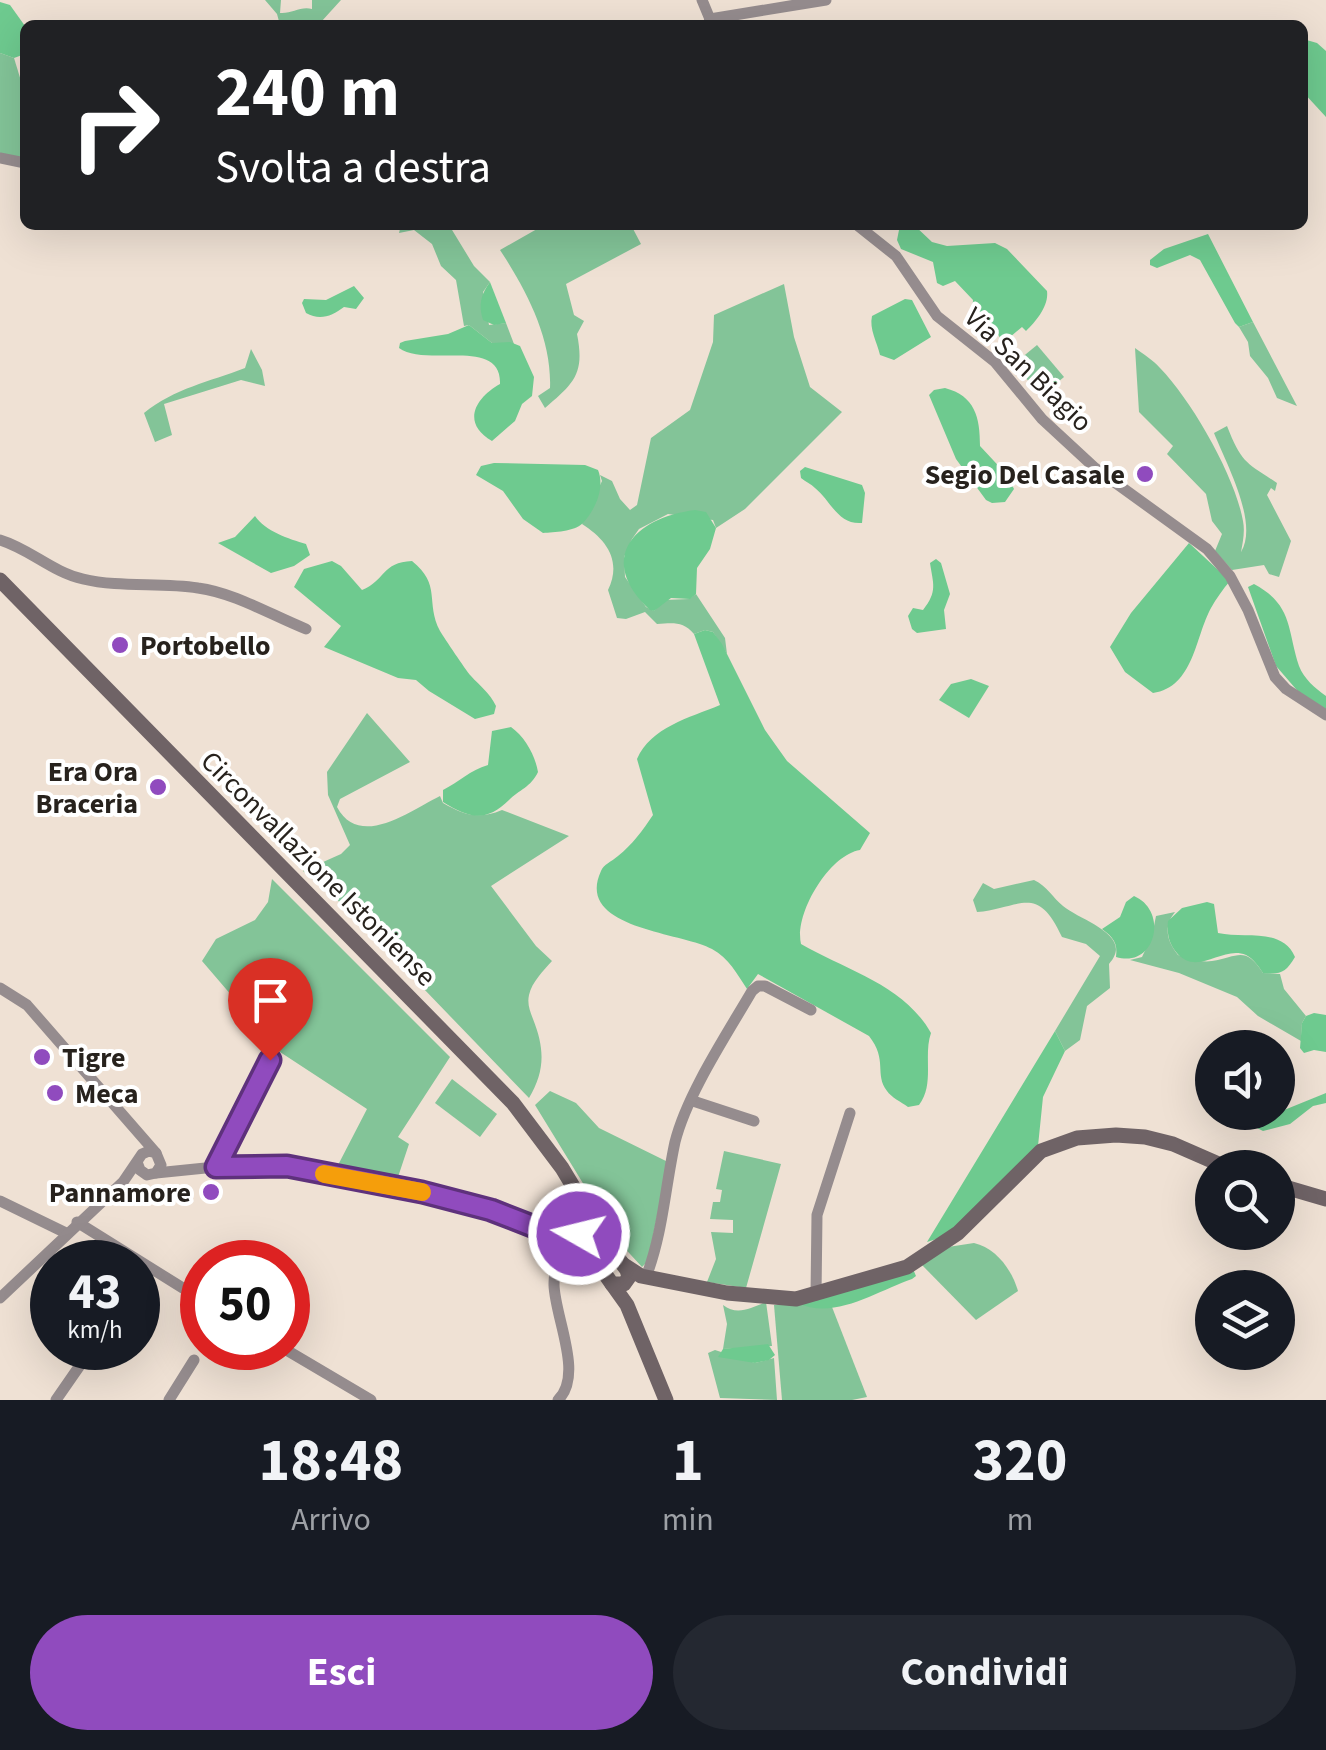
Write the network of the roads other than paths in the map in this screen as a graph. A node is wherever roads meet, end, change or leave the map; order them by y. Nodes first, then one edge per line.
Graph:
1 (826, 0) edge
2 (725, 20) edge
3 (863, 230) edge
4 (0, 540) edge
5 (0, 580) edge
6 (306, 628) dead end
7 (1326, 715) edge
8 (0, 988) edge
9 (811, 1010) dead end
10 (270, 1060) dead end
11 (692, 1101) junction
12 (850, 1113) dead end
13 (754, 1120) dead end
14 (140, 1136) junction
15 (158, 1156) junction
16 (1195, 1156) edge
17 (137, 1161) junction
18 (216, 1167) junction
19 (178, 1172) junction
20 (151, 1174) junction
21 (123, 1182) junction
22 (1295, 1190) edge
23 (1326, 1199) edge
24 (0, 1201) edge
25 (78, 1222) junction
26 (66, 1233) junction
27 (578, 1233) junction
28 (106, 1240) edge
29 (629, 1278) junction
30 (816, 1295) junction
31 (0, 1298) edge
32 (310, 1364) edge
33 (77, 1370) edge
34 (188, 1370) edge
35 (56, 1400) edge
36 (169, 1400) edge
37 (371, 1400) edge
38 (558, 1400) edge
39 (666, 1400) edge

1 - 2 street
3 - 7 street, Via San Biagio
4 - 6 street
5 - 27 main road, Circonvallazione Istoniense
8 - 14 street
9 - 11 street
10 - 18 street
11 - 13 street
11 - 29 street
12 - 30 street
14 - 15 street
14 - 17 street
15 - 17 street
15 - 19 street
15 - 20 street
16 - 30 main road
17 - 20 street
17 - 21 street
18 - 19 street
18 - 27 street
19 - 20 street
20 - 21 street
21 - 25 street
22 - 23 main road
24 - 26 street
25 - 26 street
25 - 28 street
26 - 31 street
27 - 29 main road
27 - 29 main road
27 - 38 street
29 - 30 main road
29 - 39 main road
32 - 37 street
33 - 35 street
34 - 36 street

